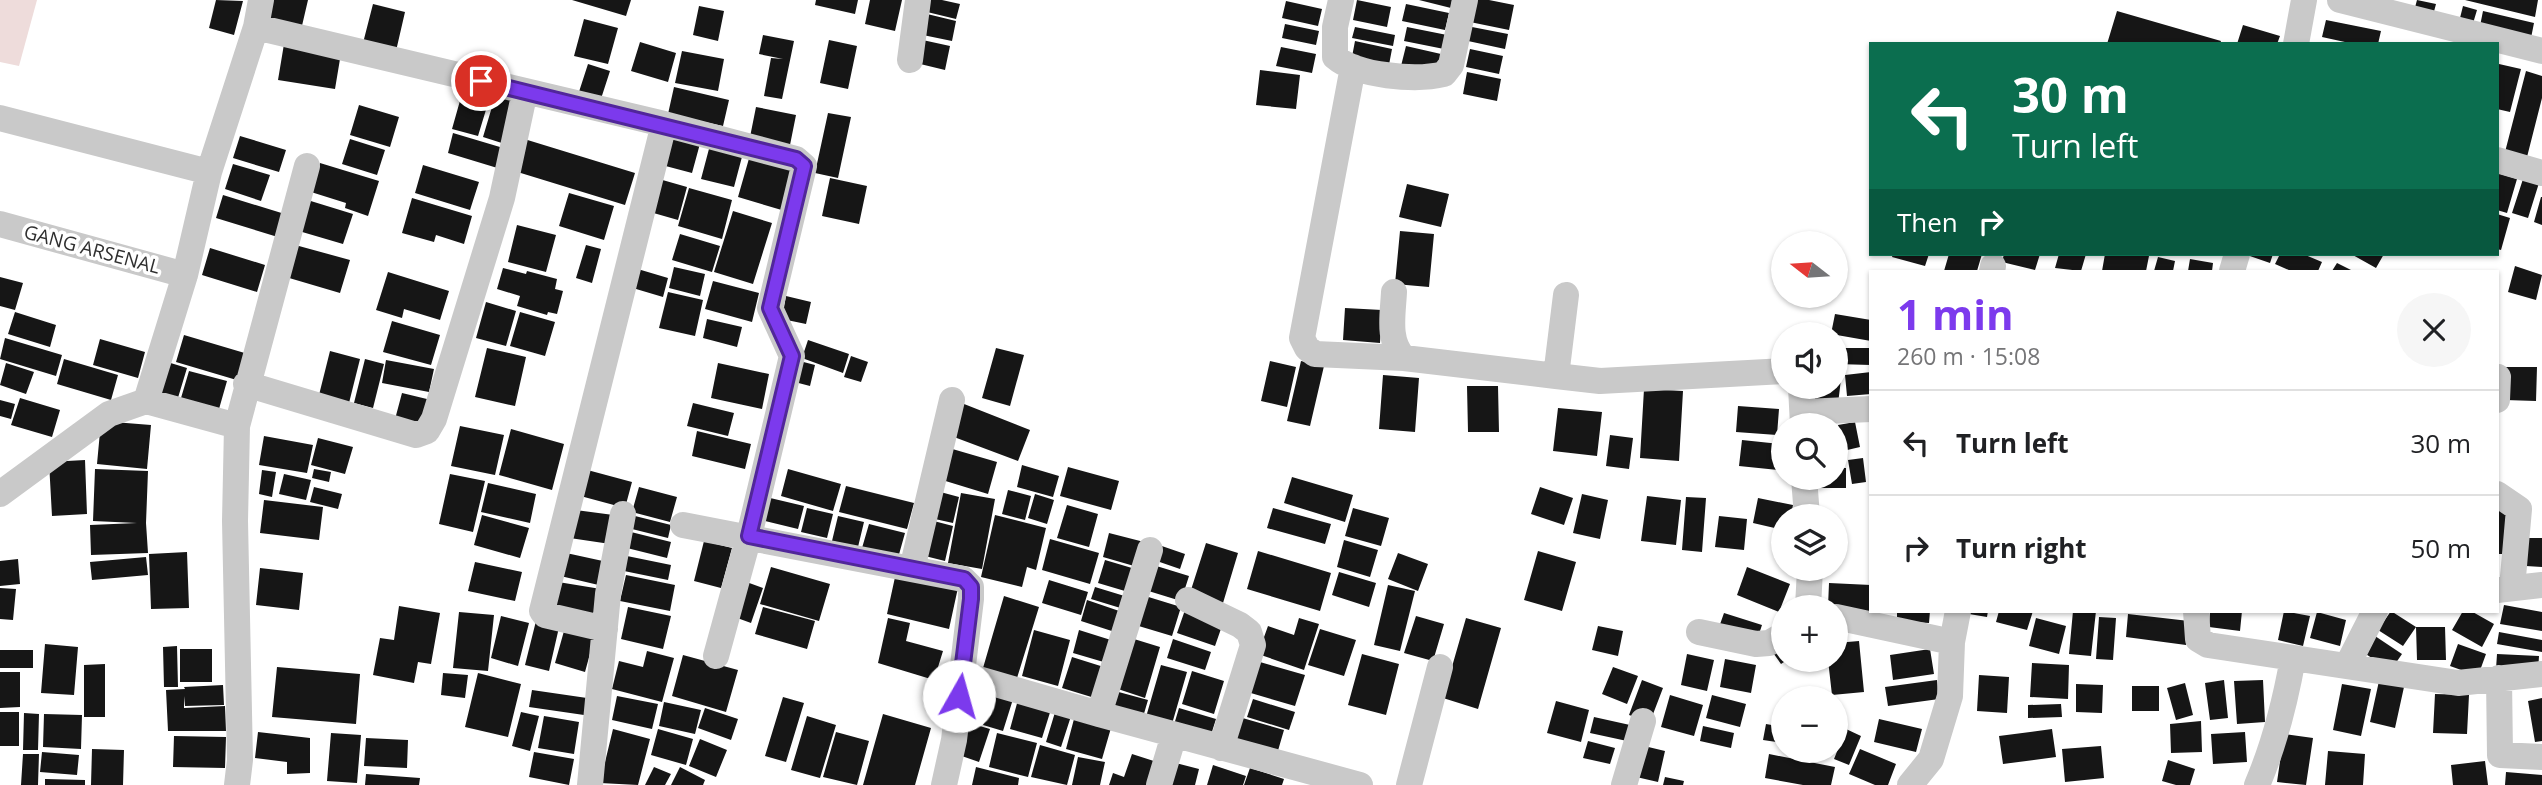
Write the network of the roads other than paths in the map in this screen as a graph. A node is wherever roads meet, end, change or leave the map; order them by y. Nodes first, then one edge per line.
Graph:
1 (261, 0) edge
2 (918, 0) edge
3 (1341, 0) edge
4 (1465, 0) edge
5 (2304, 0) edge
6 (2340, 0) edge
7 (256, 27) junction
8 (2296, 42) edge
9 (2542, 51) edge
10 (910, 60) dead end
11 (1353, 67) junction
12 (525, 91) junction
13 (0, 118) edge
14 (664, 124) junction
15 (2499, 161) edge
16 (307, 166) dead end
17 (209, 172) junction
18 (2542, 173) edge
19 (0, 224) edge
20 (185, 275) junction
21 (1394, 292) dead end
22 (1566, 295) dead end
23 (1404, 358) junction
24 (1771, 372) edge
25 (1556, 376) junction
26 (246, 384) junction
27 (952, 400) dead end
28 (146, 401) junction
29 (1802, 408) edge
30 (1869, 409) edge
31 (237, 426) junction
32 (0, 494) edge
33 (2499, 495) edge
34 (623, 514) dead end
35 (683, 525) dead end
36 (749, 536) junction
37 (1150, 550) dead end
38 (912, 569) junction
39 (2542, 585) edge
40 (2504, 589) edge
41 (1188, 600) dead end
42 (1958, 613) edge
43 (2196, 613) edge
44 (2374, 613) edge
45 (1848, 620) edge
46 (605, 629) junction
47 (1699, 632) dead end
48 (1771, 642) edge
49 (1952, 642) junction
50 (716, 656) dead end
51 (2293, 658) junction
52 (2347, 666) junction
53 (1440, 667) dead end
54 (961, 674) junction
55 (2542, 674) edge
56 (2499, 678) junction
57 (1099, 715) junction
58 (1643, 721) dead end
59 (1174, 734) junction
60 (1221, 748) junction
61 (2542, 757) edge
62 (237, 785) edge
63 (590, 785) edge
64 (944, 785) edge
65 (1159, 785) edge
66 (1360, 785) edge
67 (1409, 785) edge
68 (1624, 785) edge
69 (1910, 785) edge
70 (2257, 785) edge

1 - 7 street
2 - 10 street
3 - 11 street
4 - 11 street
5 - 8 street
6 - 9 street
7 - 12 street
7 - 17 street
11 - 23 street
12 - 14 street
12 - 26 street
13 - 17 street
14 - 36 street
14 - 46 street
15 - 18 street
16 - 26 street
17 - 20 street
19 - 20 street, GANG ARSENAL
20 - 28 street
21 - 23 street
22 - 25 street
23 - 25 street
24 - 25 street
26 - 31 street
27 - 38 street
28 - 31 street
28 - 32 street
29 - 30 street
31 - 62 street
33 - 40 street
34 - 46 street
35 - 36 street
36 - 38 street
36 - 50 street
37 - 57 street
38 - 54 street
39 - 40 street
41 - 60 street
42 - 49 street
43 - 51 street
44 - 52 street
45 - 49 street
46 - 63 street
47 - 48 street
49 - 69 street
51 - 52 street
51 - 70 street
52 - 56 street
53 - 67 street
54 - 57 street
54 - 64 street
55 - 56 street
56 - 61 street
57 - 59 street
58 - 68 street
59 - 60 street
59 - 65 street
60 - 66 street

